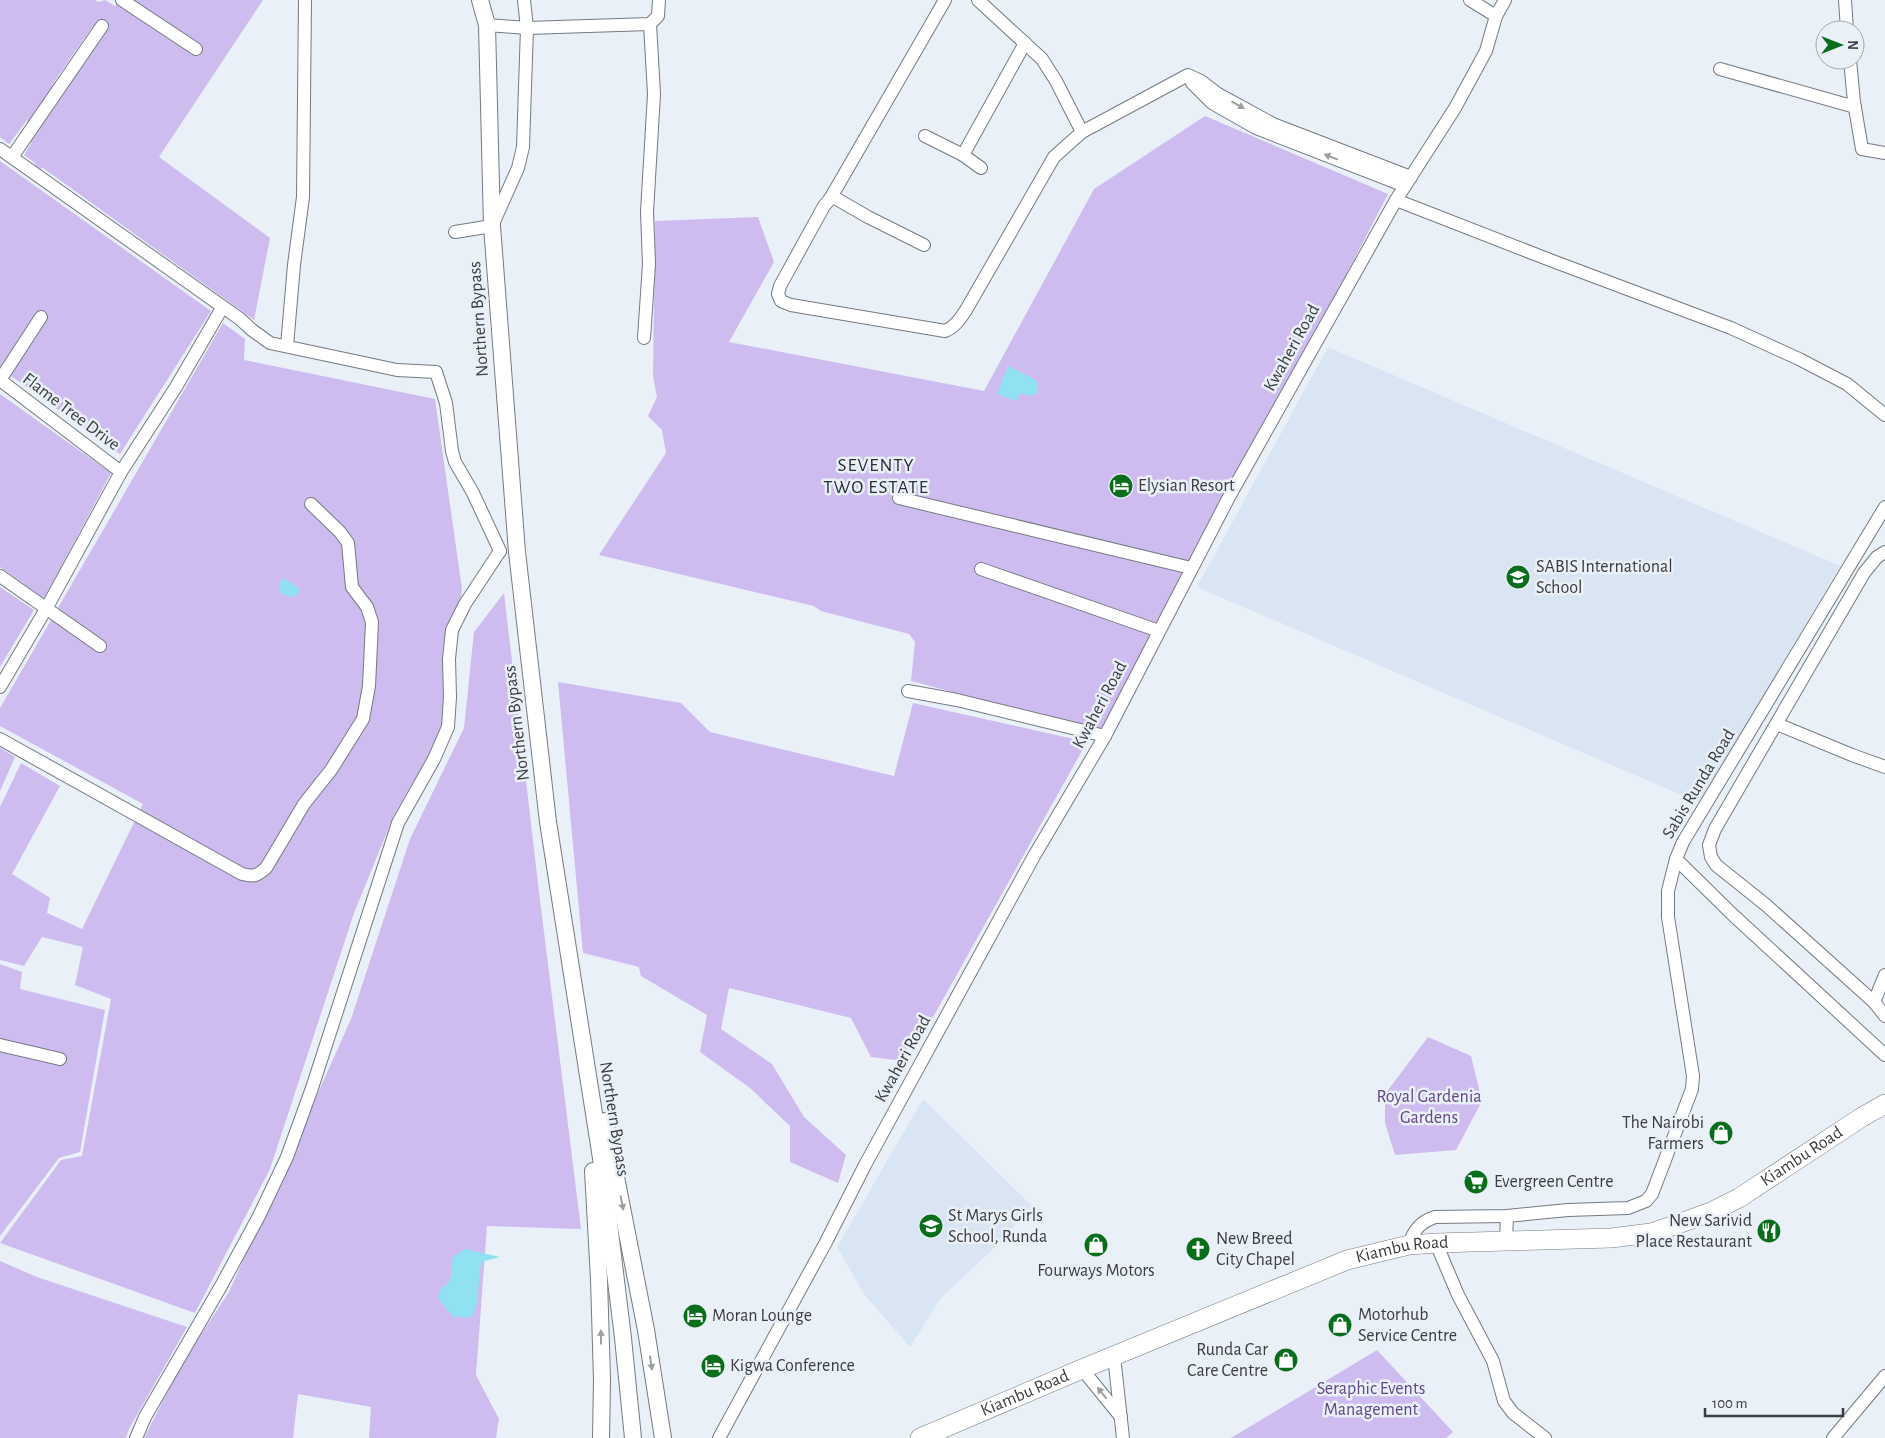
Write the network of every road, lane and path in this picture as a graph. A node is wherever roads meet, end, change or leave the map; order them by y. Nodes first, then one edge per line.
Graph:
1 (122, 0) edge
2 (305, 0) edge
3 (480, 0) edge
4 (524, 0) edge
5 (659, 0) edge
6 (945, 0) edge
7 (978, 0) edge
8 (1470, 0) edge
9 (1505, 0) edge
10 (1845, 0) edge
11 (1496, 16) junction
12 (1846, 20) edge
13 (487, 24) junction
14 (650, 24) junction
15 (102, 26) dead end
16 (527, 28) junction
17 (1025, 43) junction
18 (196, 49) dead end
19 (1720, 69) dead end
20 (1851, 70) edge
21 (1855, 107) junction
22 (1082, 132) junction
23 (925, 136) dead end
24 (0, 148) edge
25 (1885, 154) edge
26 (963, 155) junction
27 (12, 157) junction
28 (981, 168) dead end
29 (1408, 182) junction
30 (830, 199) junction
31 (1396, 200) junction
32 (492, 226) junction
33 (455, 232) dead end
34 (924, 245) dead end
35 (222, 308) junction
36 (41, 318) dead end
37 (644, 338) dead end
38 (287, 346) junction
39 (0, 380) edge
40 (1885, 416) edge
41 (121, 472) junction
42 (899, 498) dead end
43 (311, 504) dead end
44 (1885, 508) edge
45 (500, 551) junction
46 (517, 552) junction
47 (1885, 552) edge
48 (1191, 568) junction
49 (981, 570) dead end
50 (0, 576) edge
51 (46, 609) junction
52 (1159, 631) junction
53 (100, 646) dead end
54 (0, 687) edge
55 (908, 692) dead end
56 (1777, 724) junction
57 (1105, 736) junction
58 (0, 739) edge
59 (1885, 767) edge
60 (1676, 859) junction
61 (1885, 975) edge
62 (1874, 1002) junction
63 (1885, 1016) edge
64 (579, 1020) junction
65 (0, 1045) edge
66 (1885, 1055) edge
67 (60, 1059) dead end
68 (1885, 1104) edge
69 (593, 1107) junction
70 (1507, 1216) junction
71 (1506, 1241) junction
72 (1436, 1243) junction
73 (1409, 1246) junction
74 (1114, 1356) junction
75 (1082, 1368) junction
76 (1885, 1376) edge
77 (1121, 1417) junction
78 (136, 1438) edge
79 (601, 1438) edge
80 (633, 1438) edge
81 (663, 1438) edge
82 (719, 1438) edge
83 (920, 1438) edge
84 (1124, 1438) edge
85 (1545, 1438) edge
86 (1833, 1438) edge

1 - 18 street
2 - 38 street
3 - 13 main road, Northern Bypass
4 - 16 street
5 - 14 street
6 - 30 street
7 - 17 street
8 - 11 street
9 - 11 street, Kwaheri Road
10 - 12 street
11 - 29 street, Kwaheri Road
13 - 16 street
13 - 32 main road, Northern Bypass
14 - 16 street
14 - 37 street
15 - 27 street
16 - 32 street
17 - 22 street
17 - 26 street
19 - 21 street
20 - 21 street
21 - 25 street
22 - 29 street
22 - 30 street
23 - 26 street
24 - 27 street
26 - 28 street
27 - 35 street
29 - 31 street, Kwaheri Road
30 - 34 street
31 - 40 street
31 - 48 street, Kwaheri Road
32 - 33 street
32 - 46 main road, Northern Bypass
35 - 38 street
35 - 41 street
36 - 39 street
38 - 45 street
39 - 41 street, Flame Tree Drive
41 - 51 street
42 - 48 street
43 - 58 street
44 - 60 street, Sabis Runda Road
45 - 46 street
45 - 78 street
46 - 64 main road, Northern Bypass
47 - 56 street
48 - 52 street, Kwaheri Road
49 - 52 street
50 - 51 street
51 - 53 street
51 - 54 street
52 - 57 street, Kwaheri Road
55 - 57 street
56 - 59 street
56 - 62 street
57 - 82 street, Kwaheri Road
60 - 66 street, Sabis Runda Road
60 - 70 street
61 - 62 street
62 - 63 street
64 - 69 main road, Northern Bypass
64 -> 81 main road
65 - 67 street
68 - 71 highway, Kiambu Road
79 -> 69 main road
69 - 80 main road, Northern Bypass
70 - 71 street
70 - 73 street
71 - 72 highway, Kiambu Road
72 - 73 highway, Kiambu Road
72 - 85 street
73 - 74 highway, Kiambu Road
74 - 75 highway, Kiambu Road
74 - 77 street
77 -> 75 street
75 - 83 highway, Kiambu Road
76 - 86 street
77 - 84 street

